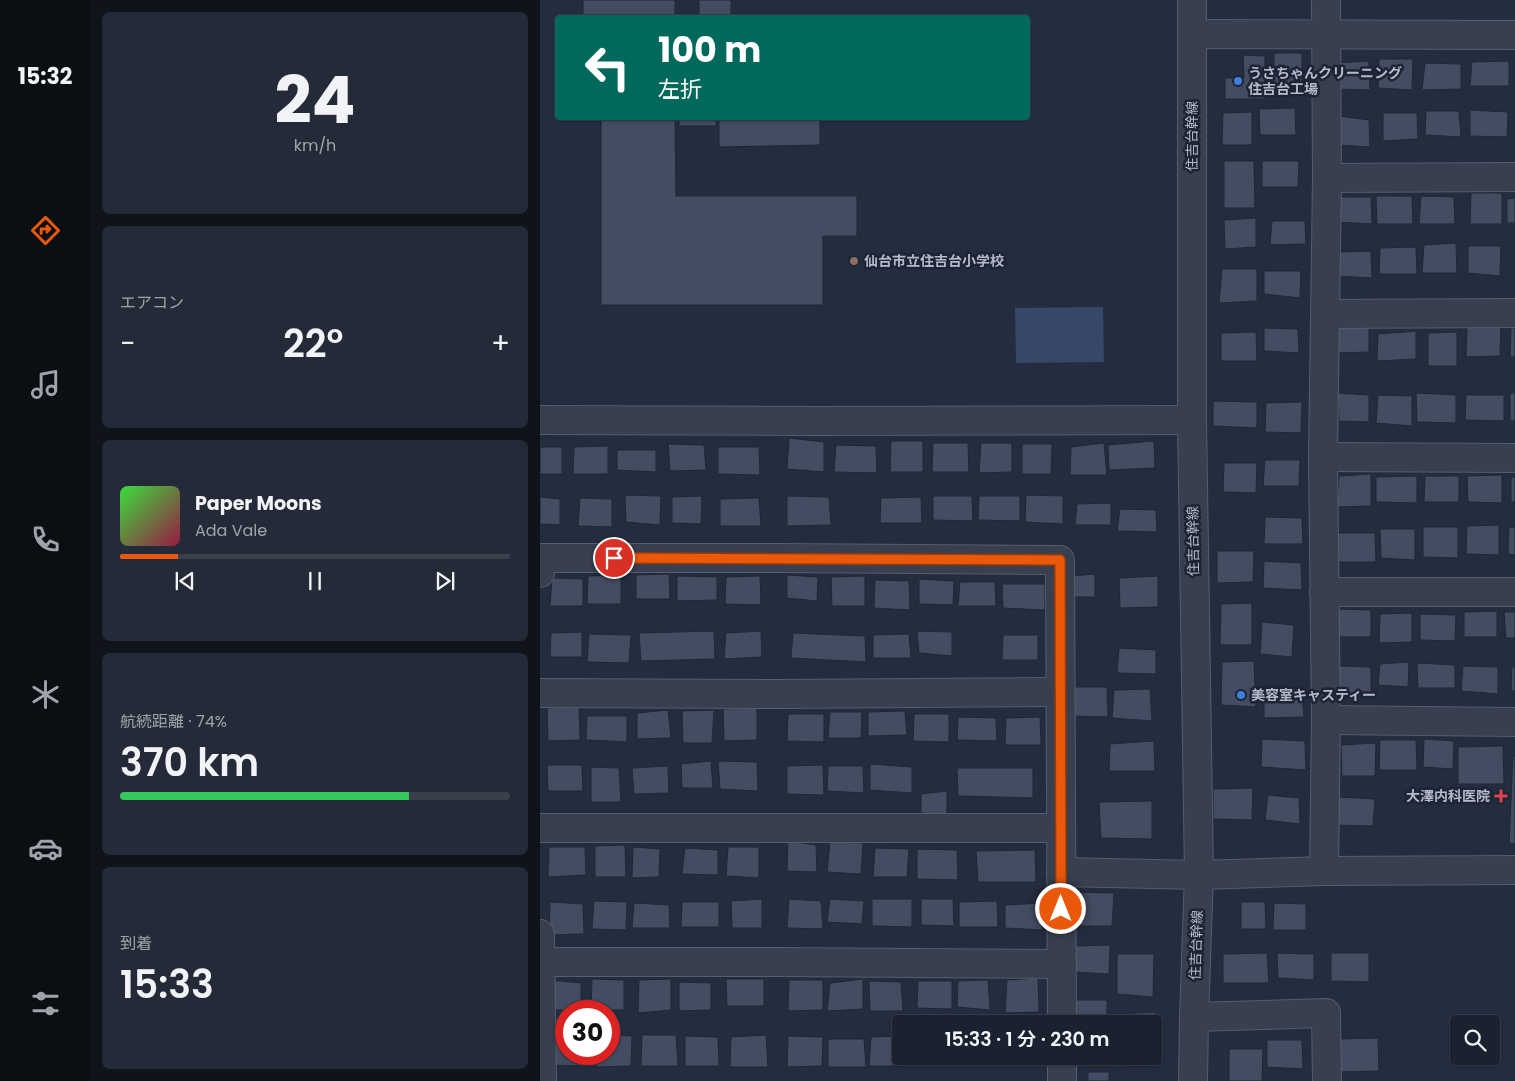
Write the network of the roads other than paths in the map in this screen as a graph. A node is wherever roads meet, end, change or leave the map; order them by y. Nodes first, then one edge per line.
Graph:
1 (1192, 0) edge
2 (1326, 0) edge
3 (1192, 34) junction
4 (1515, 34) edge
5 (1327, 35) junction
6 (1515, 177) edge
7 (1327, 178) junction
8 (1515, 313) edge
9 (1325, 314) junction
10 (540, 420) edge
11 (1192, 420) junction
12 (1323, 457) junction
13 (1515, 458) edge
14 (540, 573) edge
15 (1324, 592) junction
16 (1515, 592) edge
17 (1060, 692) junction
18 (540, 693) edge
19 (1326, 720) junction
20 (1515, 722) edge
21 (540, 828) edge
22 (1061, 828) junction
23 (1515, 870) edge
24 (1324, 871) junction
25 (1061, 872) junction
26 (1199, 875) junction
27 (540, 934) edge
28 (541, 962) edge
29 (1062, 964) junction
30 (1062, 1015) edge
31 (1194, 1017) junction
32 (1062, 1065) edge
33 (542, 1081) edge
34 (1062, 1081) edge
35 (1193, 1081) edge
36 (1327, 1081) edge

1 - 3 street, 住吉台幹線
2 - 5 street
3 - 5 street
3 - 11 street, 住吉台幹線
4 - 5 street
5 - 7 street
6 - 7 street
7 - 9 street
8 - 9 street
9 - 12 street
10 - 11 street
11 - 26 street, 住吉台幹線
12 - 13 street
12 - 15 street
14 - 17 street
15 - 16 street
15 - 19 street
17 - 18 street
17 - 22 street
19 - 20 street
19 - 24 street
21 - 22 street
22 - 25 street
23 - 24 street
24 - 26 street
25 - 26 street
25 - 29 street
26 - 31 street, 住吉台幹線
27 - 28 street
28 - 29 street
28 - 33 street
29 - 30 street
31 - 35 street, 住吉台幹線
31 - 36 street
32 - 34 street

